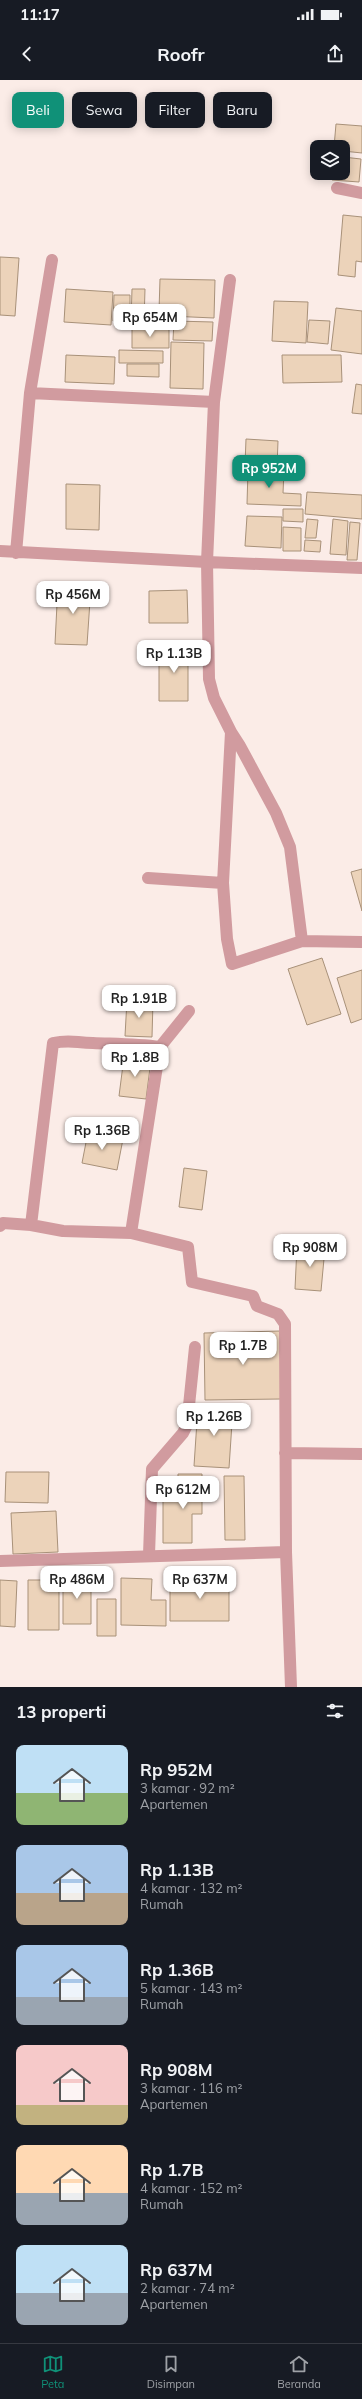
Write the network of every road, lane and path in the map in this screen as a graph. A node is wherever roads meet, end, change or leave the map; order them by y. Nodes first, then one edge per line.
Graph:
1 (337, 188) dead end
2 (362, 193) edge
3 (52, 260) dead end
4 (230, 280) dead end
5 (30, 393) junction
6 (214, 402) junction
7 (0, 551) edge
8 (16, 553) junction
9 (207, 562) junction
10 (362, 568) edge
11 (230, 732) junction
12 (148, 878) dead end
13 (223, 883) junction
14 (302, 941) junction
15 (362, 942) edge
16 (189, 1011) dead end
17 (160, 1047) junction
18 (31, 1225) junction
19 (0, 1226) edge
20 (131, 1233) junction
21 (195, 1347) dead end
22 (285, 1452) junction
23 (362, 1454) edge
24 (286, 1552) junction
25 (149, 1555) junction
26 (0, 1561) edge
27 (291, 1687) edge

1 - 2 street
3 - 5 street
4 - 6 street
5 - 6 street
5 - 8 street
6 - 9 street
7 - 8 street
8 - 9 street
9 - 10 street
9 - 11 street
11 - 13 street
11 - 14 street
12 - 13 street
13 - 14 street
14 - 15 street
16 - 17 street
17 - 18 street
17 - 20 street
18 - 19 street
18 - 20 street
20 - 22 street
21 - 25 street
22 - 23 street
22 - 24 street
24 - 25 street
24 - 27 street
25 - 26 street

